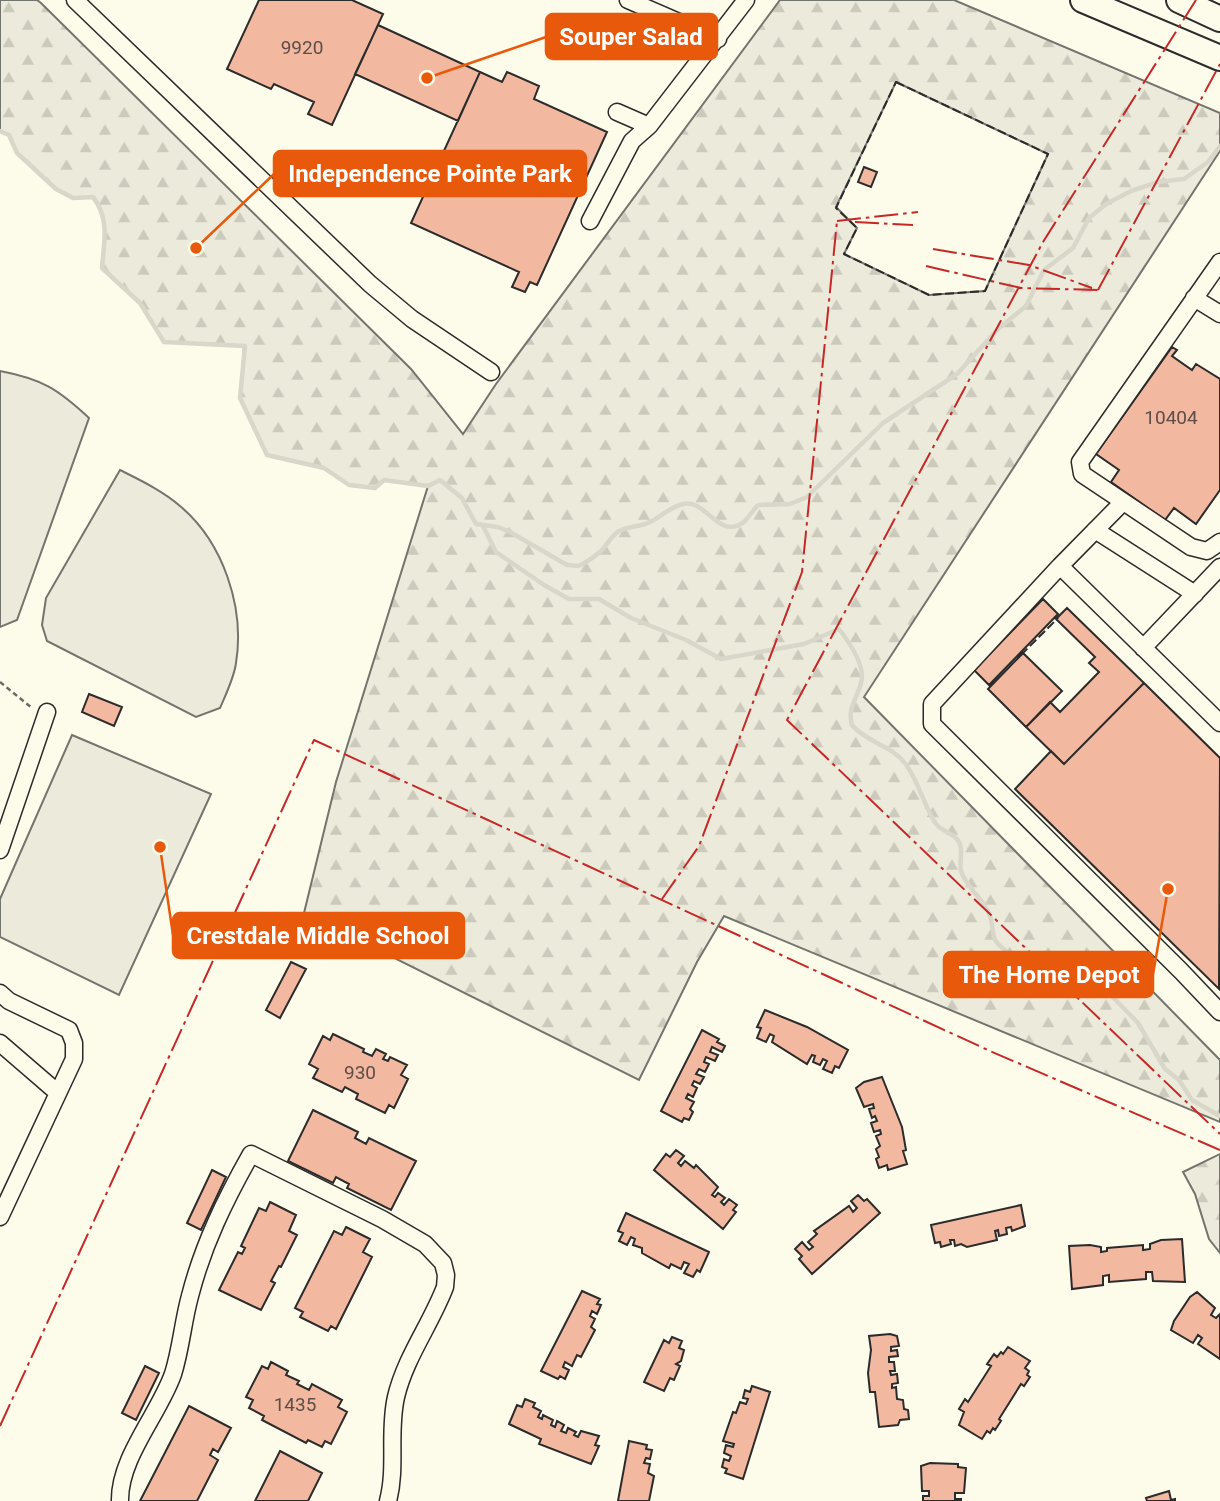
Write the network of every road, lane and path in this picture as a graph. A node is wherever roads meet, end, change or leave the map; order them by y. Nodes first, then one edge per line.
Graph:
1 (75, 0) edge
2 (628, 0) edge
3 (746, 0) edge
4 (1083, 0) edge
5 (1179, 0) edge
6 (1188, 0) edge
7 (1220, 12) edge
8 (1220, 19) edge
9 (718, 39) junction
10 (1220, 58) edge
11 (617, 112) dead end
12 (649, 126) junction
13 (590, 221) dead end
14 (1218, 267) edge
15 (1194, 298) junction
16 (1220, 314) edge
17 (491, 372) dead end
18 (1123, 502) junction
19 (1095, 530) junction
20 (1220, 542) edge
21 (1060, 566) junction
22 (1220, 567) edge
23 (1195, 594) junction
24 (1143, 648) junction
25 (0, 682) edge
26 (46, 715) joint
27 (1220, 723) edge
28 (0, 850) edge
29 (0, 993) edge
30 (1220, 1012) edge
31 (0, 1043) edge
32 (58, 1093) junction
33 (0, 1217) edge
34 (120, 1501) edge
35 (388, 1501) edge

1 - 17 street
2 - 9 street
3 - 9 street
4 - 10 highway
5 - 8 highway
6 - 7 highway
9 - 12 street
11 - 12 street
12 - 13 street
14 - 15 street
15 - 16 street
15 - 18 street
18 - 19 street
18 - 20 street
19 - 21 street
19 - 23 street
21 - 24 street
21 - 30 street
22 - 23 street
23 - 24 street
24 - 27 street
25 - 26 path
26 - 28 street
29 - 32 street
31 - 32 street
32 - 33 street
34 - 35 street

